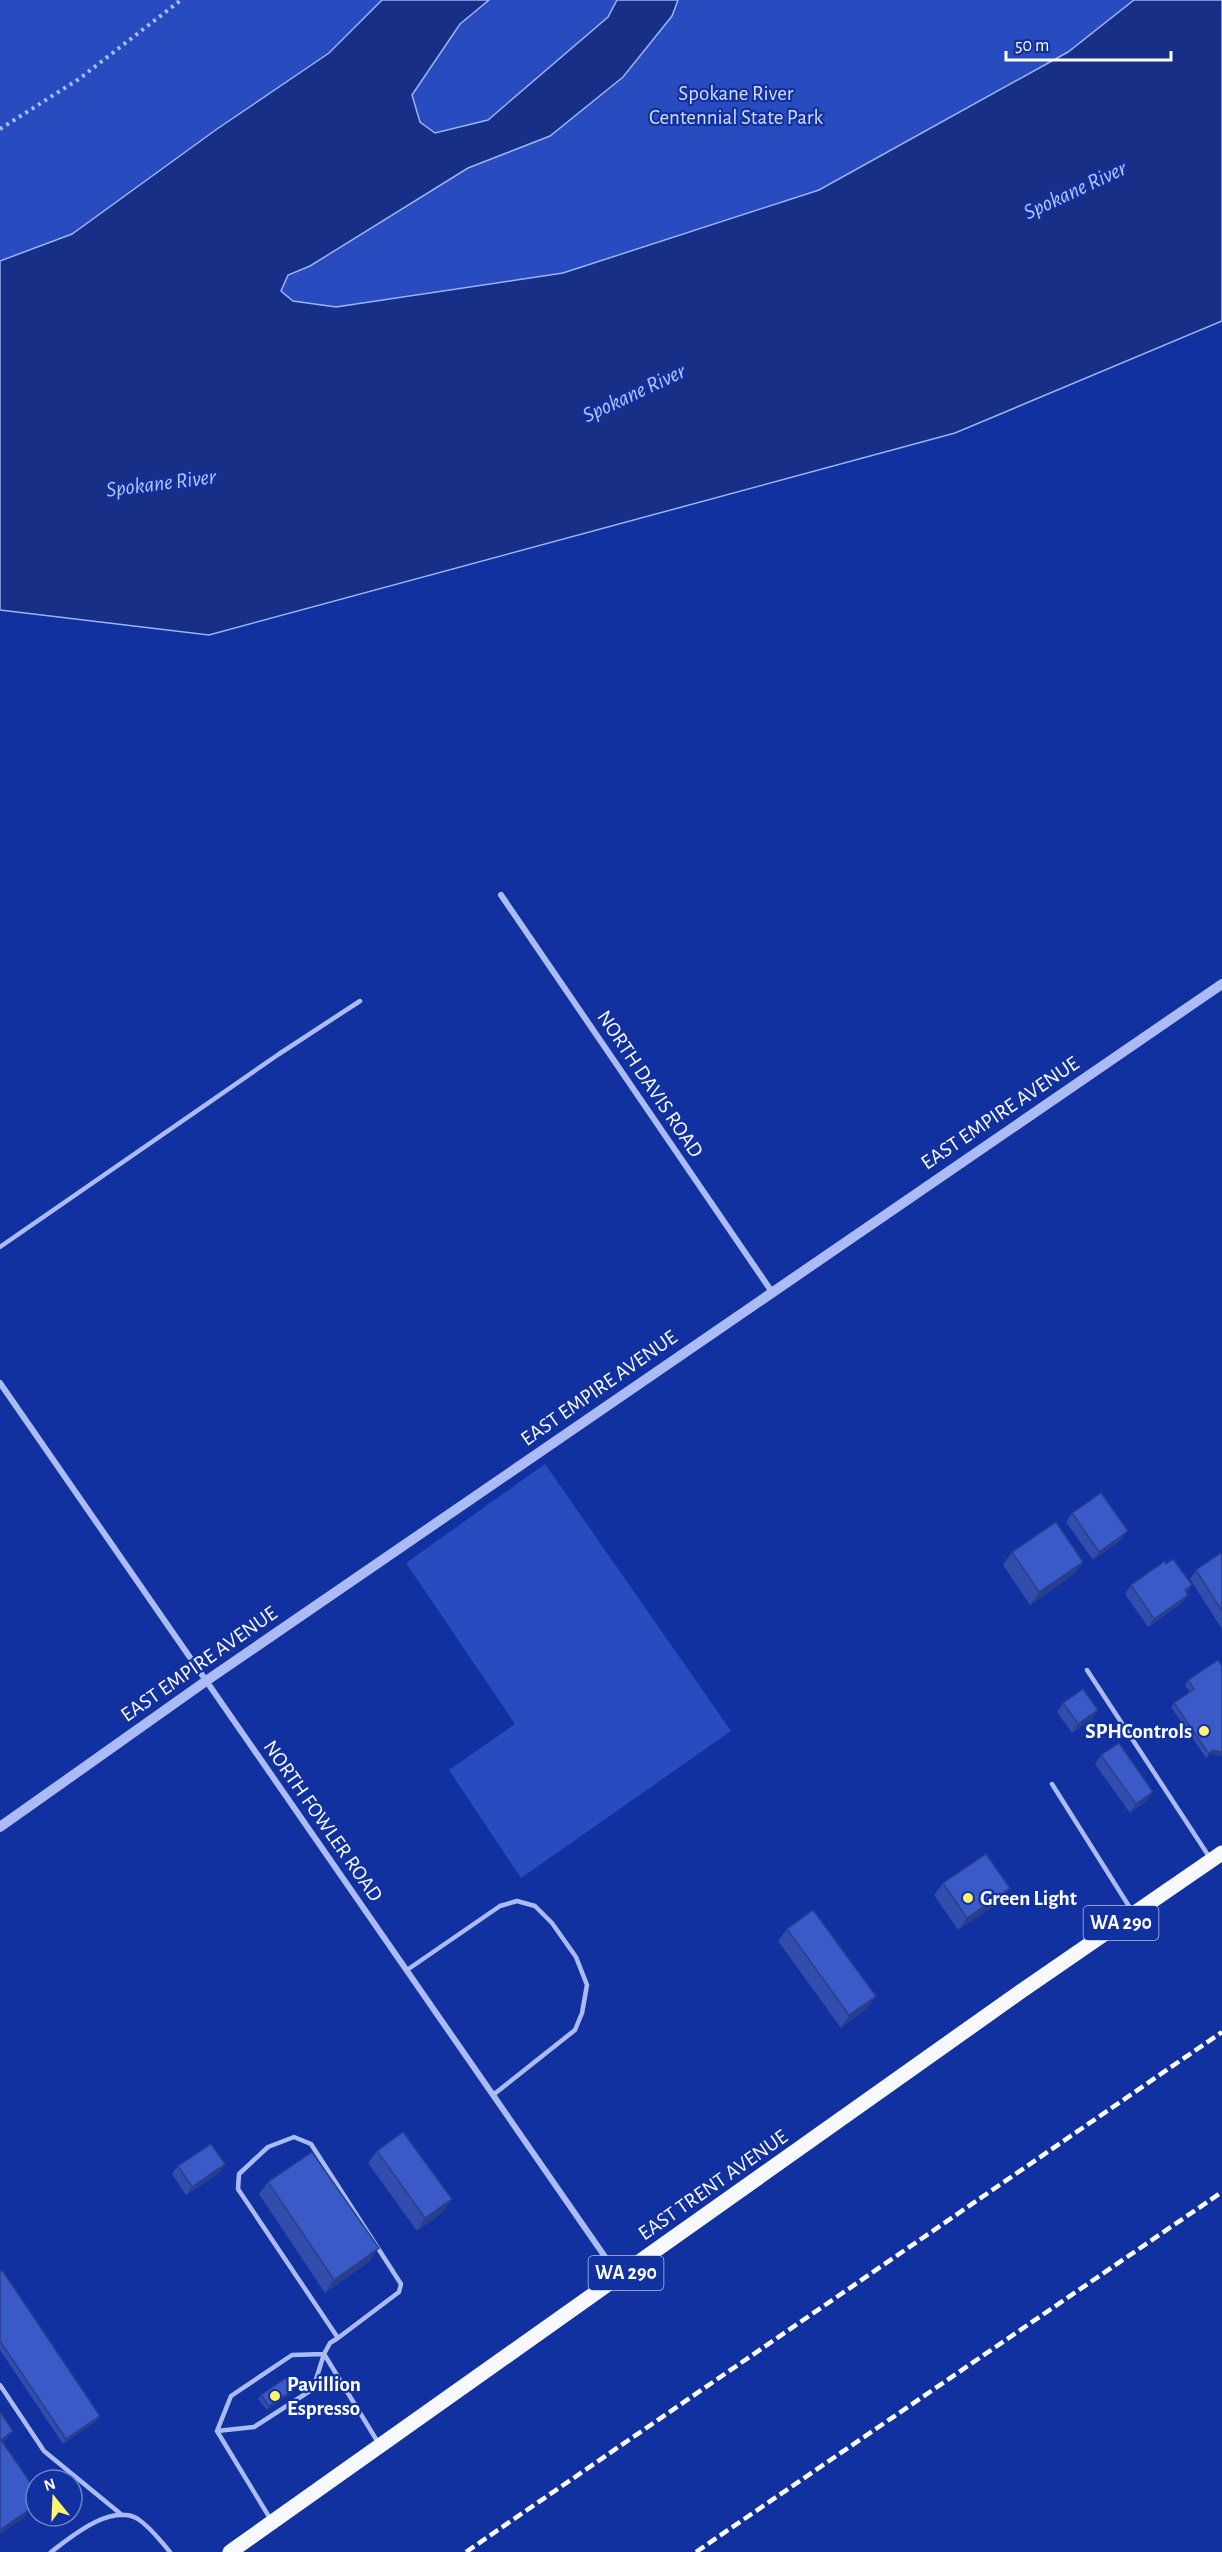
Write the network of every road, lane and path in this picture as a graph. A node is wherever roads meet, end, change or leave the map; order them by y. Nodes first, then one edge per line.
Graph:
1 (181, 0) edge
2 (0, 129) edge
3 (501, 895) dead end
4 (1222, 984) edge
5 (360, 1001) dead end
6 (0, 1247) edge
7 (772, 1292) junction
8 (0, 1383) edge
9 (1088, 1670) dead end
10 (206, 1682) junction
11 (1052, 1784) dead end
12 (0, 1827) edge
13 (1217, 1857) edge
14 (1134, 1914) junction
15 (407, 1971) junction
16 (493, 2095) junction
17 (619, 2277) junction
18 (338, 2338) junction
19 (324, 2354) junction
20 (0, 2385) edge
21 (216, 2432) junction
22 (381, 2446) junction
23 (122, 2515) junction
24 (273, 2522) junction
25 (51, 2552) edge
26 (170, 2552) edge
27 (230, 2552) edge

1 - 2 path
3 - 7 street, NORTH DAVIS ROAD
4 - 7 street, EAST EMPIRE AVENUE
5 - 6 lane
7 - 10 street, EAST EMPIRE AVENUE
8 - 10 street, NORTH FOWLER ROAD
9 - 13 lane
10 - 12 street, EAST EMPIRE AVENUE
10 - 15 street, NORTH FOWLER ROAD
11 - 14 lane
13 - 14 main road, EAST TRENT AVENUE / WA 290
14 - 17 main road, EAST TRENT AVENUE / WA 290
15 - 16 street, NORTH FOWLER ROAD
15 - 16 lane
16 - 17 street, NORTH FOWLER ROAD
17 - 22 main road, EAST TRENT AVENUE / WA 290
18 - 18 lane
18 - 19 lane
19 - 21 lane
19 - 21 lane
19 - 22 lane
20 - 23 lane
21 - 24 lane
22 - 24 main road, EAST TRENT AVENUE / WA 290
23 - 25 lane
23 - 26 lane
24 - 27 main road, EAST TRENT AVENUE / WA 290

